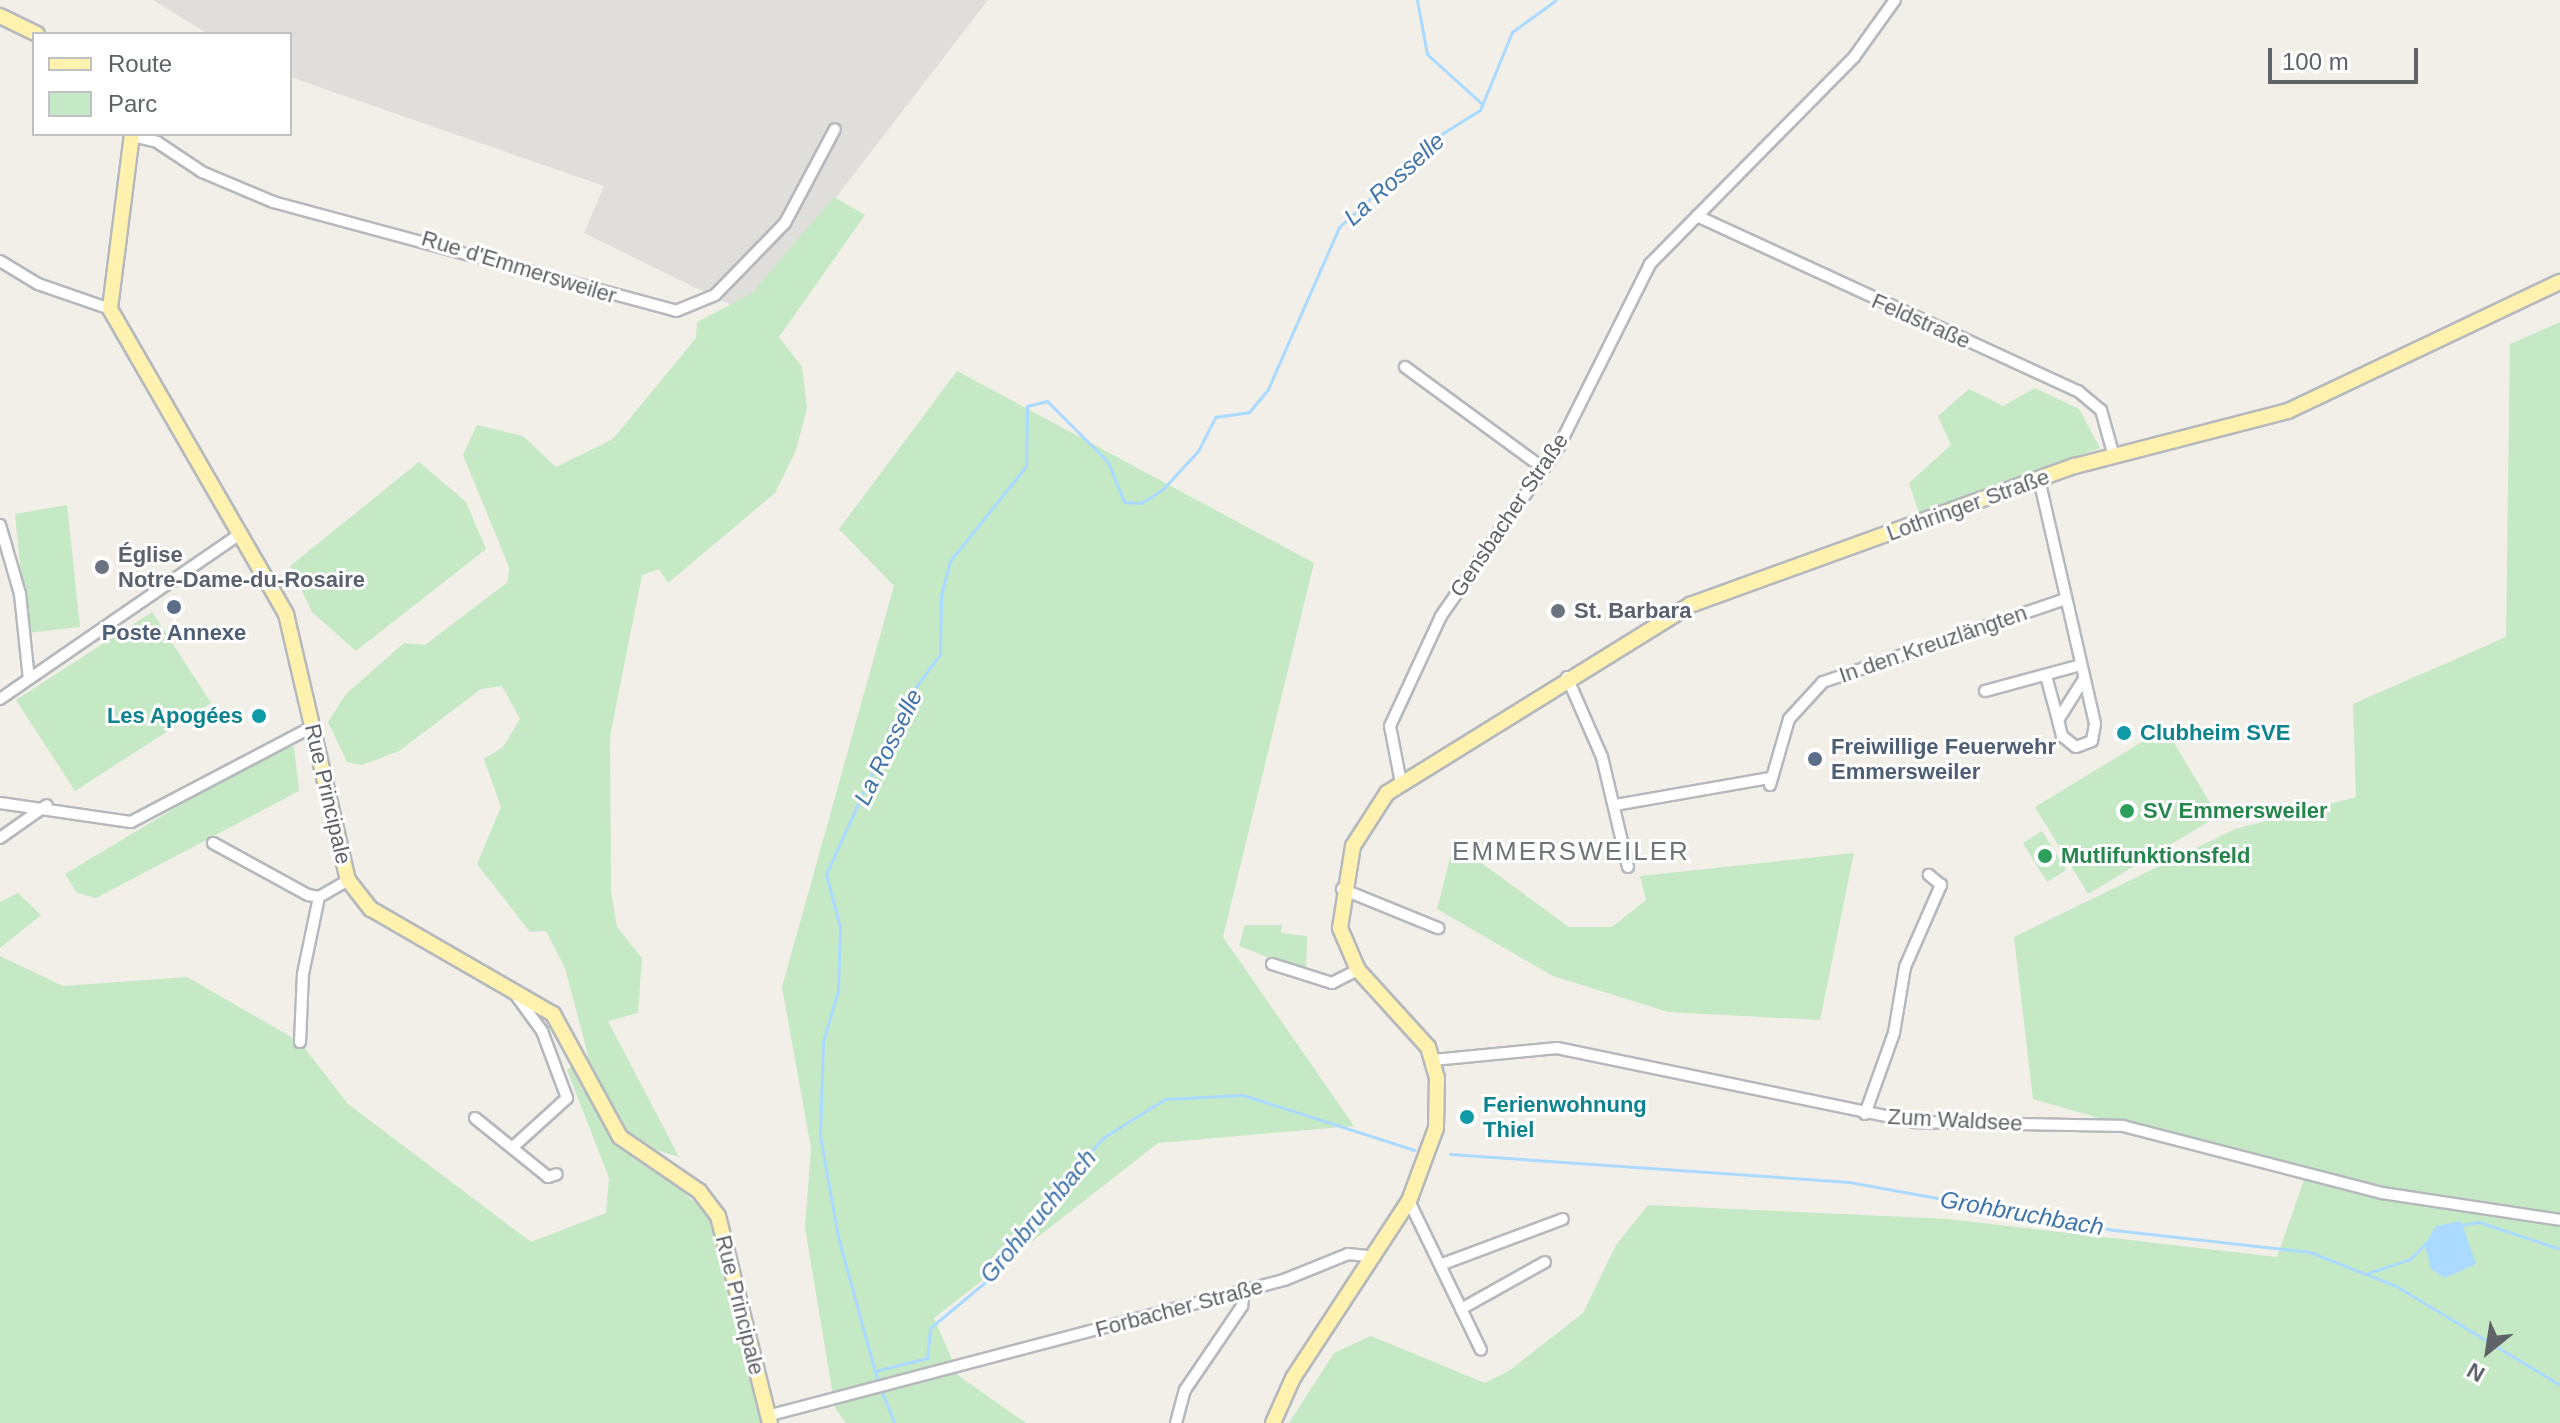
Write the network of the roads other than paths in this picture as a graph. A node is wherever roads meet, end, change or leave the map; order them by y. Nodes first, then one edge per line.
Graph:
1 (1895, 0) edge
2 (0, 16) edge
3 (33, 32) edge
4 (835, 129) dead end
5 (132, 136) edge
6 (136, 136) edge
7 (1697, 216) junction
8 (0, 261) edge
9 (2560, 282) edge
10 (110, 309) junction
11 (1405, 367) dead end
12 (2113, 453) junction
13 (1543, 468) junction
14 (2039, 479) junction
15 (0, 525) edge
16 (239, 535) junction
17 (2065, 599) junction
18 (2081, 665) junction
19 (2046, 676) junction
20 (1567, 677) junction
21 (29, 679) junction
22 (2084, 679) junction
23 (1985, 691) dead end
24 (0, 699) edge
25 (2058, 720) junction
26 (312, 727) junction
27 (1401, 783) junction
28 (0, 803) edge
29 (47, 805) junction
30 (1615, 805) junction
31 (0, 838) edge
32 (213, 843) dead end
33 (1628, 867) dead end
34 (1929, 875) dead end
35 (348, 880) junction
36 (1342, 889) junction
37 (319, 897) junction
38 (1438, 928) dead end
39 (1272, 964) dead end
40 (1358, 970) junction
41 (509, 986) junction
42 (300, 1042) dead end
43 (1433, 1060) junction
44 (1865, 1114) junction
45 (475, 1118) dead end
46 (513, 1147) junction
47 (557, 1174) dead end
48 (1409, 1201) junction
49 (1563, 1219) dead end
50 (2560, 1220) edge
51 (1375, 1257) junction
52 (1545, 1262) dead end
53 (1440, 1265) junction
54 (1244, 1291) junction
55 (1461, 1309) junction
56 (1481, 1350) dead end
57 (769, 1420) edge
58 (1176, 1423) edge
59 (1273, 1423) edge

1 - 7 street, Gensbacher Straße
2 - 3 main road
4 - 6 street, Rue d'Emmersweiler
5 - 10 main road
7 - 12 street, Feldstraße
7 - 13 street, Gensbacher Straße
8 - 10 street
9 - 12 main road, Lothringer Straße
10 - 16 main road, Rue Principale
11 - 13 street
12 - 14 main road, Lothringer Straße
13 - 27 street, Gensbacher Straße
14 - 17 street
14 - 20 main road, Lothringer Straße
15 - 21 street
16 - 21 street
16 - 26 main road, Rue Principale
17 - 18 street
17 - 30 street, In den Kreuzlängten
18 - 19 street
18 - 22 street
19 - 23 street
19 - 25 street
20 - 27 main road, Lothringer Straße
20 - 30 street
21 - 24 street
22 - 25 street
22 - 25 street
26 - 29 street
26 - 35 main road, Rue Principale
27 - 36 main road
28 - 29 street
29 - 31 street
30 - 33 street
32 - 37 street
34 - 44 street
35 - 37 street
35 - 41 main road, Rue Principale
36 - 38 street
36 - 40 main road
37 - 42 street
39 - 40 street
40 - 43 main road
41 - 46 street
41 - 57 main road, Rue Principale
43 - 44 street, Zum Waldsee
43 - 48 main road
44 - 50 street, Zum Waldsee
45 - 46 street
46 - 47 street
48 - 51 main road
48 - 53 street
49 - 53 street
51 - 54 street, Forbacher Straße
51 - 59 main road
52 - 55 street
53 - 55 street
54 - 57 street, Forbacher Straße
54 - 58 street
55 - 56 street

